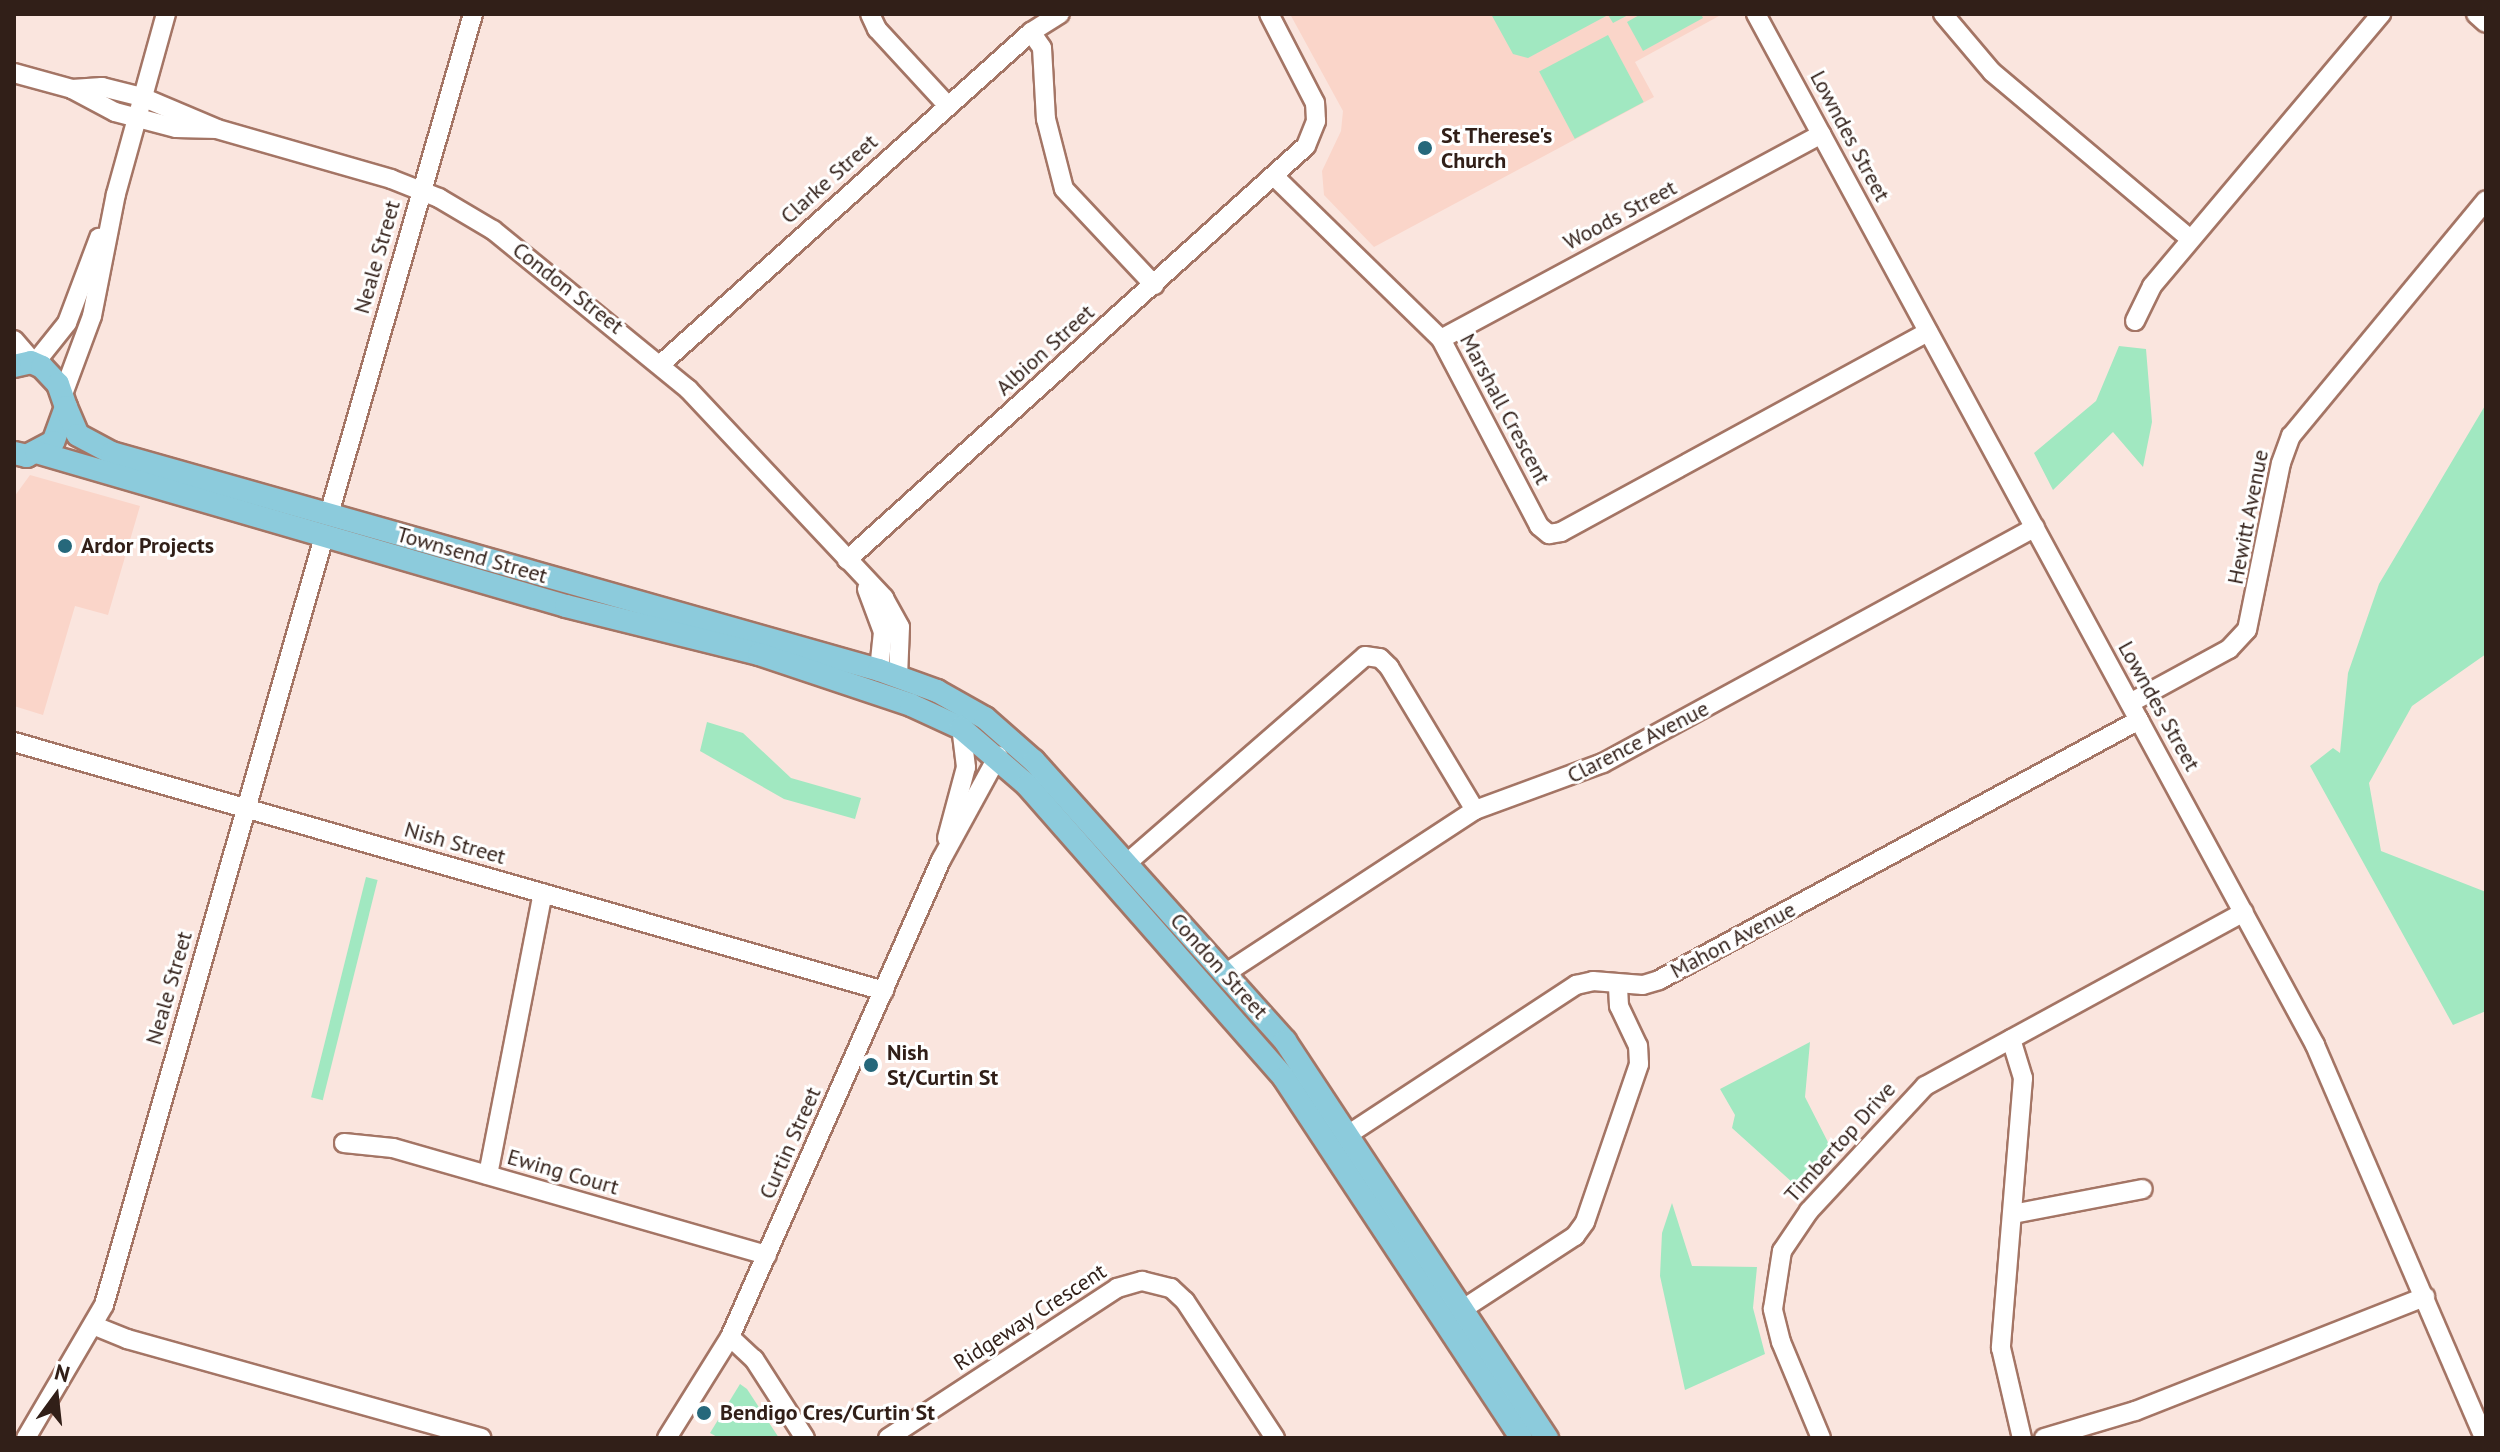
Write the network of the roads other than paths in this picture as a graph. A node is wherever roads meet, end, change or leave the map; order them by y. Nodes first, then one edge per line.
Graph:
1 (166, 14) edge
2 (473, 14) edge
3 (870, 14) edge
4 (1045, 14) edge
5 (1060, 14) edge
6 (1269, 14) edge
7 (1943, 14) edge
8 (2381, 14) edge
9 (2476, 14) edge
10 (1760, 15) edge
11 (2486, 23) edge
12 (1031, 32) junction
13 (14, 73) edge
14 (72, 89) junction
15 (142, 97) junction
16 (948, 106) junction
17 (136, 118) junction
18 (217, 129) junction
19 (1821, 134) junction
20 (1275, 177) junction
21 (421, 191) junction
22 (116, 194) junction
23 (2486, 200) edge
24 (2190, 239) junction
25 (1154, 285) junction
26 (2135, 321) dead end
27 (1928, 332) junction
28 (1441, 339) junction
29 (14, 340) edge
30 (27, 364) edge
31 (661, 364) junction
32 (64, 400) junction
33 (23, 456) edge
34 (329, 514) junction
35 (2035, 527) junction
36 (324, 537) junction
37 (847, 560) junction
38 (888, 673) junction
39 (883, 695) joint
40 (2134, 711) junction
41 (961, 728) junction
42 (14, 742) edge
43 (998, 756) junction
44 (246, 808) junction
45 (1475, 810) junction
46 (941, 860) junction
47 (1127, 863) junction
48 (543, 893) junction
49 (2244, 912) junction
50 (1226, 973) junction
51 (1618, 984) junction
52 (1208, 988) junction
53 (884, 991) junction
54 (2011, 1039) junction
55 (1340, 1140) junction
56 (344, 1143) dead end
57 (488, 1175) junction
58 (2143, 1189) dead end
59 (2013, 1214) junction
60 (767, 1255) junction
61 (2425, 1297) junction
62 (1463, 1309) junction
63 (95, 1326) junction
64 (730, 1337) junction
65 (26, 1438) edge
66 (481, 1438) edge
67 (667, 1438) edge
68 (805, 1438) edge
69 (888, 1438) edge
70 (1275, 1438) edge
71 (1521, 1438) edge
72 (1547, 1438) edge
73 (1821, 1438) edge
74 (2022, 1438) edge
75 (2044, 1438) edge
76 (2484, 1438) edge

1 - 15 street
2 - 21 street, Neale Street
3 - 16 street
4 - 12 street, Clarke Street
5 - 12 street, Clarke Street
6 - 20 street, Albion Street
7 - 24 street
8 - 24 street
9 - 11 street
10 - 19 street, Lowndes Street
12 - 16 street, Clarke Street
12 - 25 street
13 - 14 street, Condon Street
14 - 15 street, Condon Street
14 - 17 street, Condon Street
15 - 17 street
15 - 18 street, Condon Street
16 - 31 street, Clarke Street
17 - 18 street, Condon Street
17 - 22 street
18 - 21 street, Condon Street
19 - 27 street, Lowndes Street
19 - 28 street, Woods Street
20 - 25 street, Albion Street
20 - 28 street, Marshall Crescent
21 - 31 street, Condon Street
21 - 34 street, Neale Street
22 - 30 street
22 - 32 street
23 - 40 street, Hewitt Avenue
24 - 26 street
25 - 37 street, Albion Street
27 - 28 street, Marshall Crescent
27 - 35 street, Lowndes Street
29 - 30 street
30 - 32 main road, Townsend Street
31 - 37 street, Condon Street
32 - 33 main road
32 - 34 main road, Townsend Street
33 - 36 main road, Townsend Street
34 - 38 main road, Townsend Street
35 - 40 street, Lowndes Street
35 - 45 street, Clarence Avenue
36 - 39 main road, Townsend Street
36 - 44 street, Neale Street
37 - 38 street, Condon Street
38 - 43 main road
38 - 47 main road, Condon Street
39 - 41 main road, Condon Street
40 - 49 street, Lowndes Street
40 - 51 street, Mahon Avenue
41 - 43 main road, Condon Street
41 - 46 street, Curtin Street
42 - 44 street, Nish Street
43 - 46 street, Curtin Street
43 - 52 main road, Condon Street
44 - 48 street, Nish Street
44 - 63 street, Neale Street
45 - 47 street
45 - 50 street, Clarence Avenue
46 - 53 street, Curtin Street
47 - 50 main road, Condon Street
48 - 53 street, Nish Street
48 - 57 street
49 - 54 street, Timbertop Drive
49 - 61 street, Lowndes Street
50 - 52 main road, Clarence Avenue
50 - 55 main road, Condon Street
51 - 55 street, Mahon Avenue
51 - 62 street
52 - 55 main road, Condon Street
53 - 60 street, Curtin Street
54 - 59 street
54 - 73 street, Timbertop Drive
55 - 62 main road, Condon Street
55 - 71 main road, Condon Street
56 - 57 street, Ewing Court
57 - 60 street, Ewing Court
58 - 59 street
59 - 74 street
60 - 64 street, Curtin Street
61 - 75 street
61 - 76 street, Lowndes Street
62 - 72 main road, Condon Street
63 - 65 street, Neale Street
63 - 66 street
64 - 67 street, Curtin Street
64 - 68 street
69 - 70 street, Ridgeway Crescent

